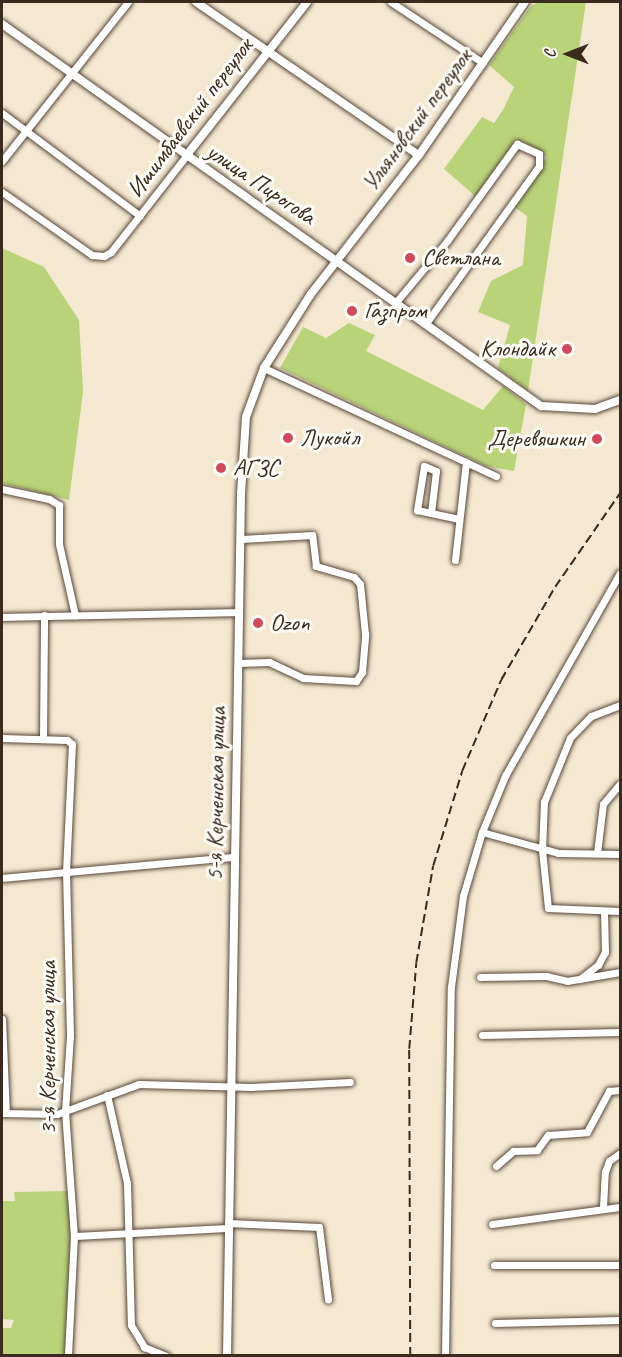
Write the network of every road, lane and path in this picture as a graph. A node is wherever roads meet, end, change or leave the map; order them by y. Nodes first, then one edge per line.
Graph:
1 (128, 2) edge
2 (196, 2) edge
3 (307, 2) edge
4 (391, 2) edge
5 (525, 2) edge
6 (2, 24) edge
7 (267, 49) junction
8 (483, 63) junction
9 (69, 73) junction
10 (2, 113) edge
11 (27, 131) junction
12 (419, 154) junction
13 (186, 156) junction
14 (2, 161) edge
15 (2, 192) edge
16 (140, 216) junction
17 (337, 260) junction
18 (396, 302) junction
19 (426, 323) junction
20 (264, 368) junction
21 (621, 400) edge
22 (466, 462) junction
23 (496, 476) dead end
24 (2, 489) edge
25 (431, 513) junction
26 (459, 519) junction
27 (241, 539) junction
28 (454, 560) dead end
29 (621, 573) edge
30 (239, 612) junction
31 (44, 615) junction
32 (75, 615) junction
33 (2, 617) edge
34 (238, 663) junction
35 (621, 705) edge
36 (2, 738) edge
37 (43, 739) junction
38 (621, 784) edge
39 (482, 832) junction
40 (542, 850) junction
41 (597, 853) junction
42 (621, 854) edge
43 (234, 857) junction
44 (66, 871) junction
45 (2, 878) edge
46 (604, 911) junction
47 (621, 911) edge
48 (621, 972) edge
49 (480, 977) dead end
50 (578, 981) junction
51 (2, 1019) edge
52 (621, 1032) edge
53 (482, 1035) dead end
54 (350, 1082) dead end
55 (231, 1087) junction
56 (621, 1090) edge
57 (107, 1095) junction
58 (65, 1111) junction
59 (4, 1113) edge
60 (621, 1153) edge
61 (496, 1166) dead end
62 (603, 1207) junction
63 (621, 1207) edge
64 (492, 1224) dead end
65 (228, 1226) junction
66 (130, 1234) junction
67 (74, 1236) junction
68 (494, 1265) dead end
69 (621, 1265) edge
70 (328, 1299) dead end
71 (621, 1320) edge
72 (495, 1323) dead end
73 (68, 1356) edge
74 (166, 1356) edge
75 (227, 1356) edge
76 (445, 1356) edge

1 - 9 street
2 - 7 main road
3 - 7 main road, Ишимбаевский переулок
4 - 8 street
5 - 8 main road, Ульяновский переулок
6 - 9 main road, улица Пирогова
7 - 12 main road
7 - 13 main road, Ишимбаевский переулок
8 - 12 main road, Ульяновский переулок
9 - 11 street
9 - 13 main road, улица Пирогова
10 - 11 street
11 - 14 street
11 - 16 street
12 - 17 main road, Ульяновский переулок
13 - 16 street, Ишимбаевский переулок
13 - 17 main road, улица Пирогова
15 - 16 street, Ишимбаевский переулок
17 - 18 main road, улица Пирогова
17 - 20 main road, 5-я Керченская улица
18 - 19 main road, улица Пирогова
18 - 19 street
19 - 21 main road, улица Пирогова
20 - 22 street
20 - 27 main road, 5-я Керченская улица
22 - 23 street
22 - 26 street
24 - 32 street
25 - 25 street
25 - 26 street
26 - 28 street
27 - 30 main road, 5-я Керченская улица
27 - 34 street
29 - 39 street
30 - 32 street
30 - 34 main road, 5-я Керченская улица
31 - 32 street
31 - 33 street
31 - 37 street
34 - 43 main road, 5-я Керченская улица
35 - 40 street
36 - 37 street
37 - 44 street, 3-я Керченская улица
38 - 41 street
39 - 40 street
39 - 76 street
40 - 41 street
40 - 46 street
41 - 42 street
43 - 44 street
43 - 55 main road, 5-я Керченская улица
44 - 45 street
44 - 58 street, 3-я Керченская улица
46 - 47 street
46 - 50 street
48 - 50 street
49 - 50 street
51 - 59 street
52 - 53 street
54 - 55 street
55 - 57 street
55 - 65 main road, 5-я Керченская улица
56 - 61 street
57 - 58 street
57 - 66 street
58 - 59 street
58 - 67 street, 3-я Керченская улица
60 - 62 street
62 - 63 street
62 - 64 street
65 - 66 street
65 - 70 street
65 - 75 main road, 5-я Керченская улица
66 - 67 street
66 - 74 street
67 - 73 street, 3-я Керченская улица
68 - 69 street
71 - 72 street

